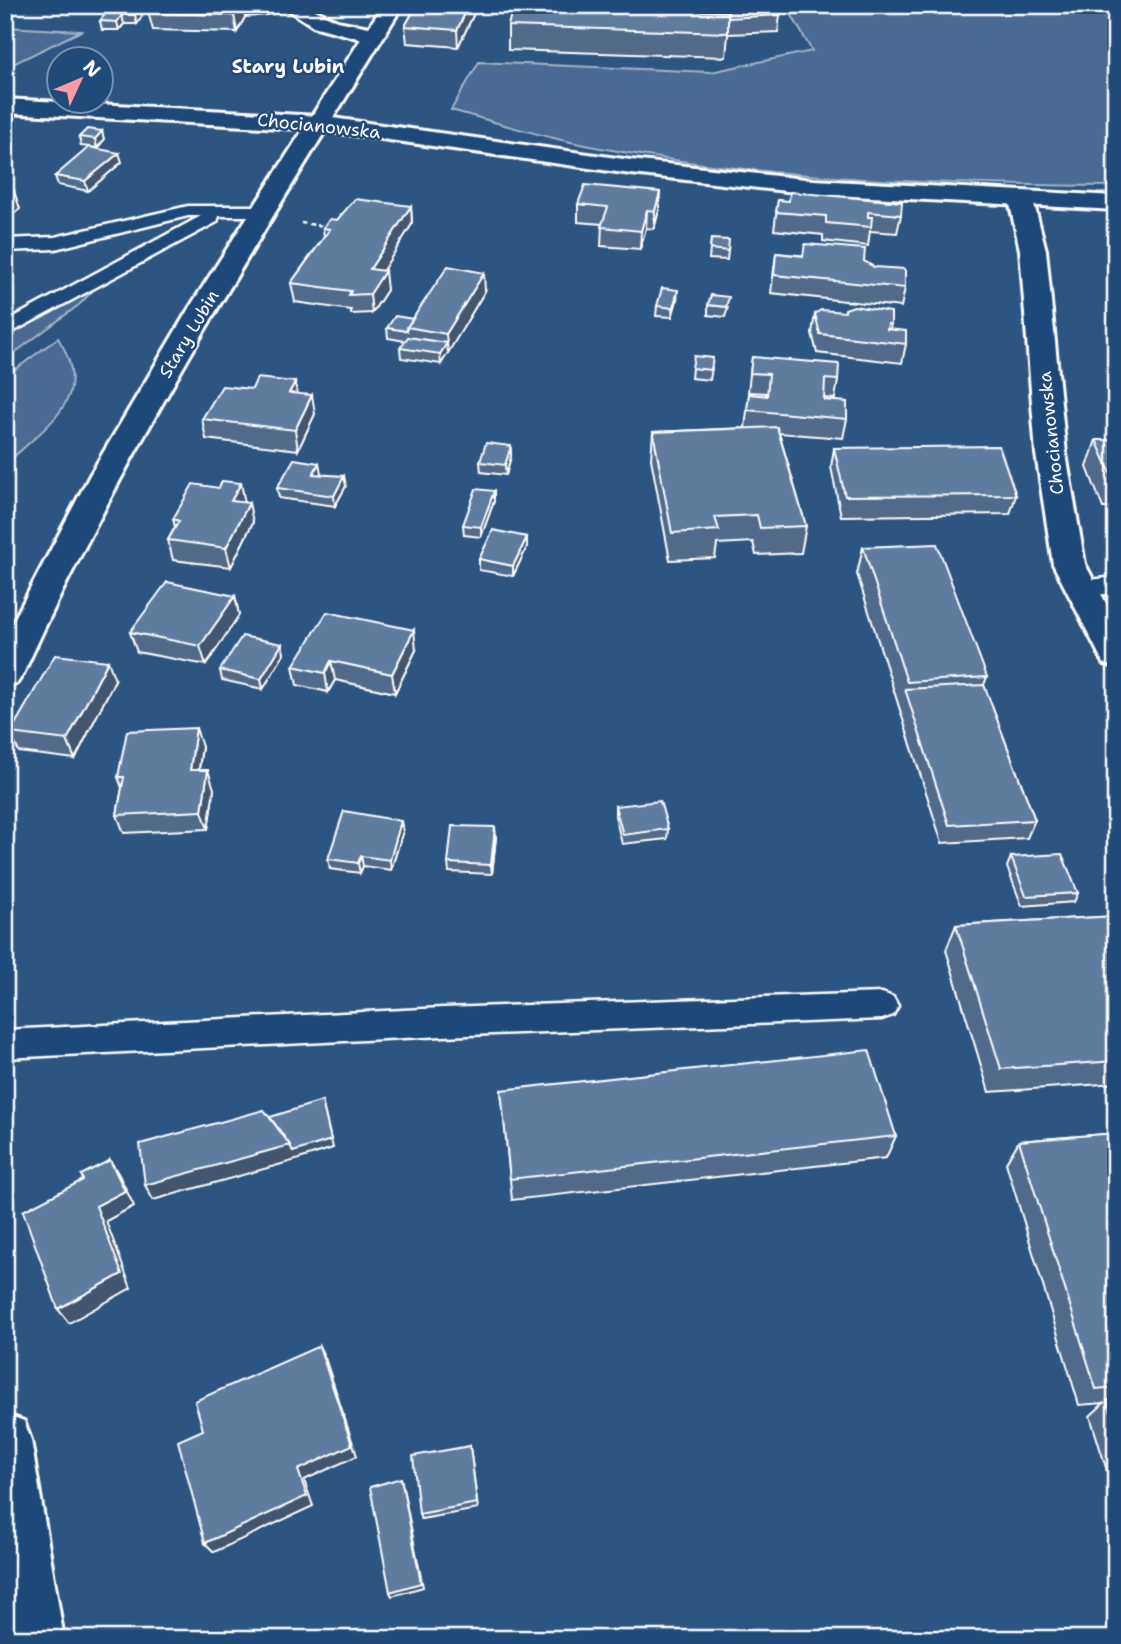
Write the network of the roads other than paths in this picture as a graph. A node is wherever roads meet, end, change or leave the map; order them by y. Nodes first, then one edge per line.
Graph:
1 (289, 5) edge
2 (393, 5) edge
3 (215, 11) edge
4 (373, 34) junction
5 (288, 99) dead end
6 (5, 106) edge
7 (323, 113) junction
8 (1021, 200) junction
9 (1116, 203) edge
10 (233, 209) junction
11 (265, 211) junction
12 (5, 245) edge
13 (5, 330) edge
14 (1116, 585) edge
15 (1081, 588) junction
16 (1116, 654) edge
17 (5, 674) edge
18 (882, 1006) dead end
19 (5, 1044) edge
20 (5, 1440) edge
21 (35, 1639) edge

1 - 3 lane
1 - 4 street
2 - 4 street, Stary Lubin
4 - 7 street, Stary Lubin
5 - 7 street, Chocianowska
6 - 7 street, Chocianowska
7 - 8 street, Chocianowska
7 - 11 street, Stary Lubin
8 - 9 street, Chocianowska
8 - 15 street, Chocianowska
10 - 11 lane
10 - 12 lane
10 - 13 lane
11 - 17 street, Stary Lubin
14 - 15 lane
15 - 16 street, Chocianowska
18 - 19 lane
20 - 21 street

